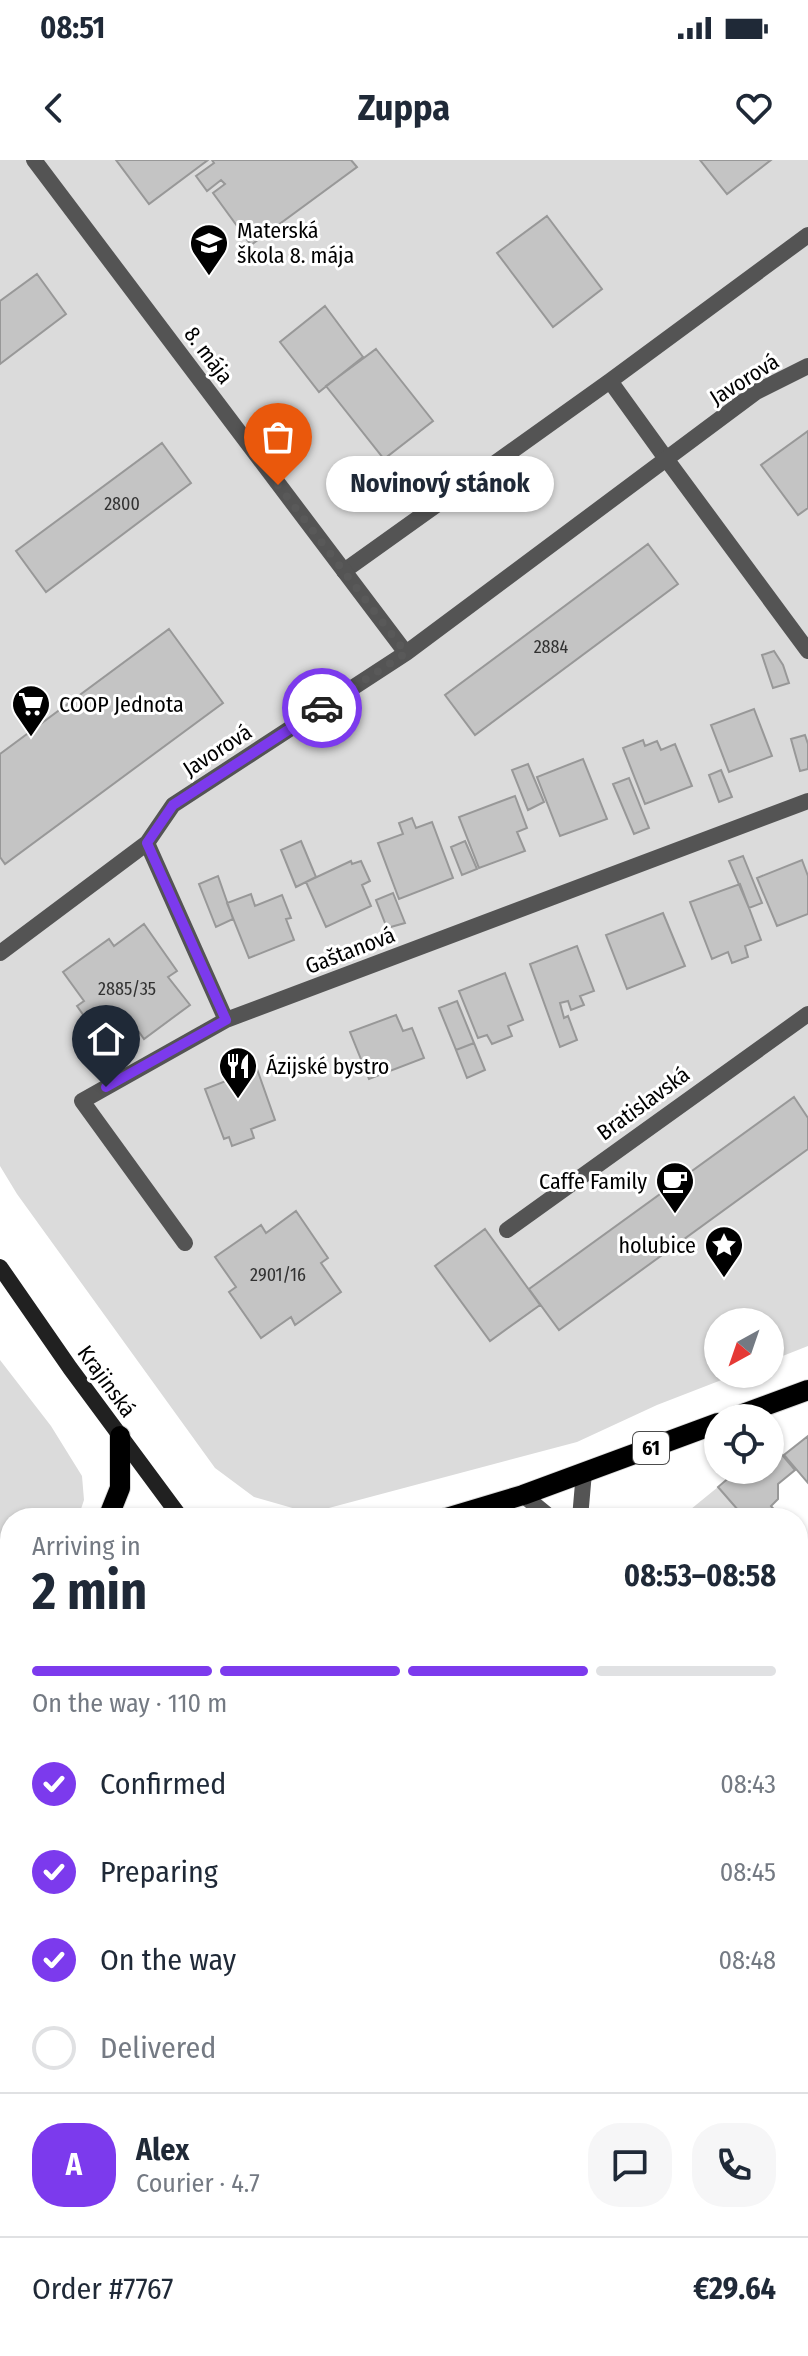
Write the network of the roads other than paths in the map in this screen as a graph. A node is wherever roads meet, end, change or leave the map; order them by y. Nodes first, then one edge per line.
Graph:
1 (34, 160) edge
2 (808, 235) edge
3 (808, 366) edge
4 (610, 381) junction
5 (667, 460) junction
6 (344, 571) junction
7 (808, 651) edge
8 (406, 653) junction
9 (808, 801) edge
10 (147, 843) junction
11 (0, 953) edge
12 (808, 1014) edge
13 (226, 1020) junction
14 (507, 1230) dead end
15 (185, 1243) dead end
16 (0, 1267) edge
17 (808, 1390) edge
18 (770, 1404) edge
19 (704, 1428) edge
20 (120, 1436) junction
21 (584, 1472) junction
22 (523, 1495) junction
23 (112, 1508) edge
24 (174, 1508) edge
25 (479, 1508) edge
26 (539, 1508) edge
27 (581, 1508) edge

1 - 6 street, 8. mája
2 - 4 street
3 - 5 street, Javorová
4 - 5 street
4 - 6 street
5 - 7 street
5 - 8 street, Javorová
6 - 8 street, 8. mája
8 - 10 street, Javorová
9 - 13 street, Gaštanová
10 - 11 street, Javorová
10 - 13 street
12 - 14 street, Bratislavská
13 - 15 street, Gaštanová
16 - 20 main road, Krajinská
17 - 18 main road
19 - 21 main road, 61
20 - 23 main road
20 - 24 main road, Krajinská
21 - 22 main road, 61
21 - 27 street
22 - 25 main road, 61
22 - 26 street

